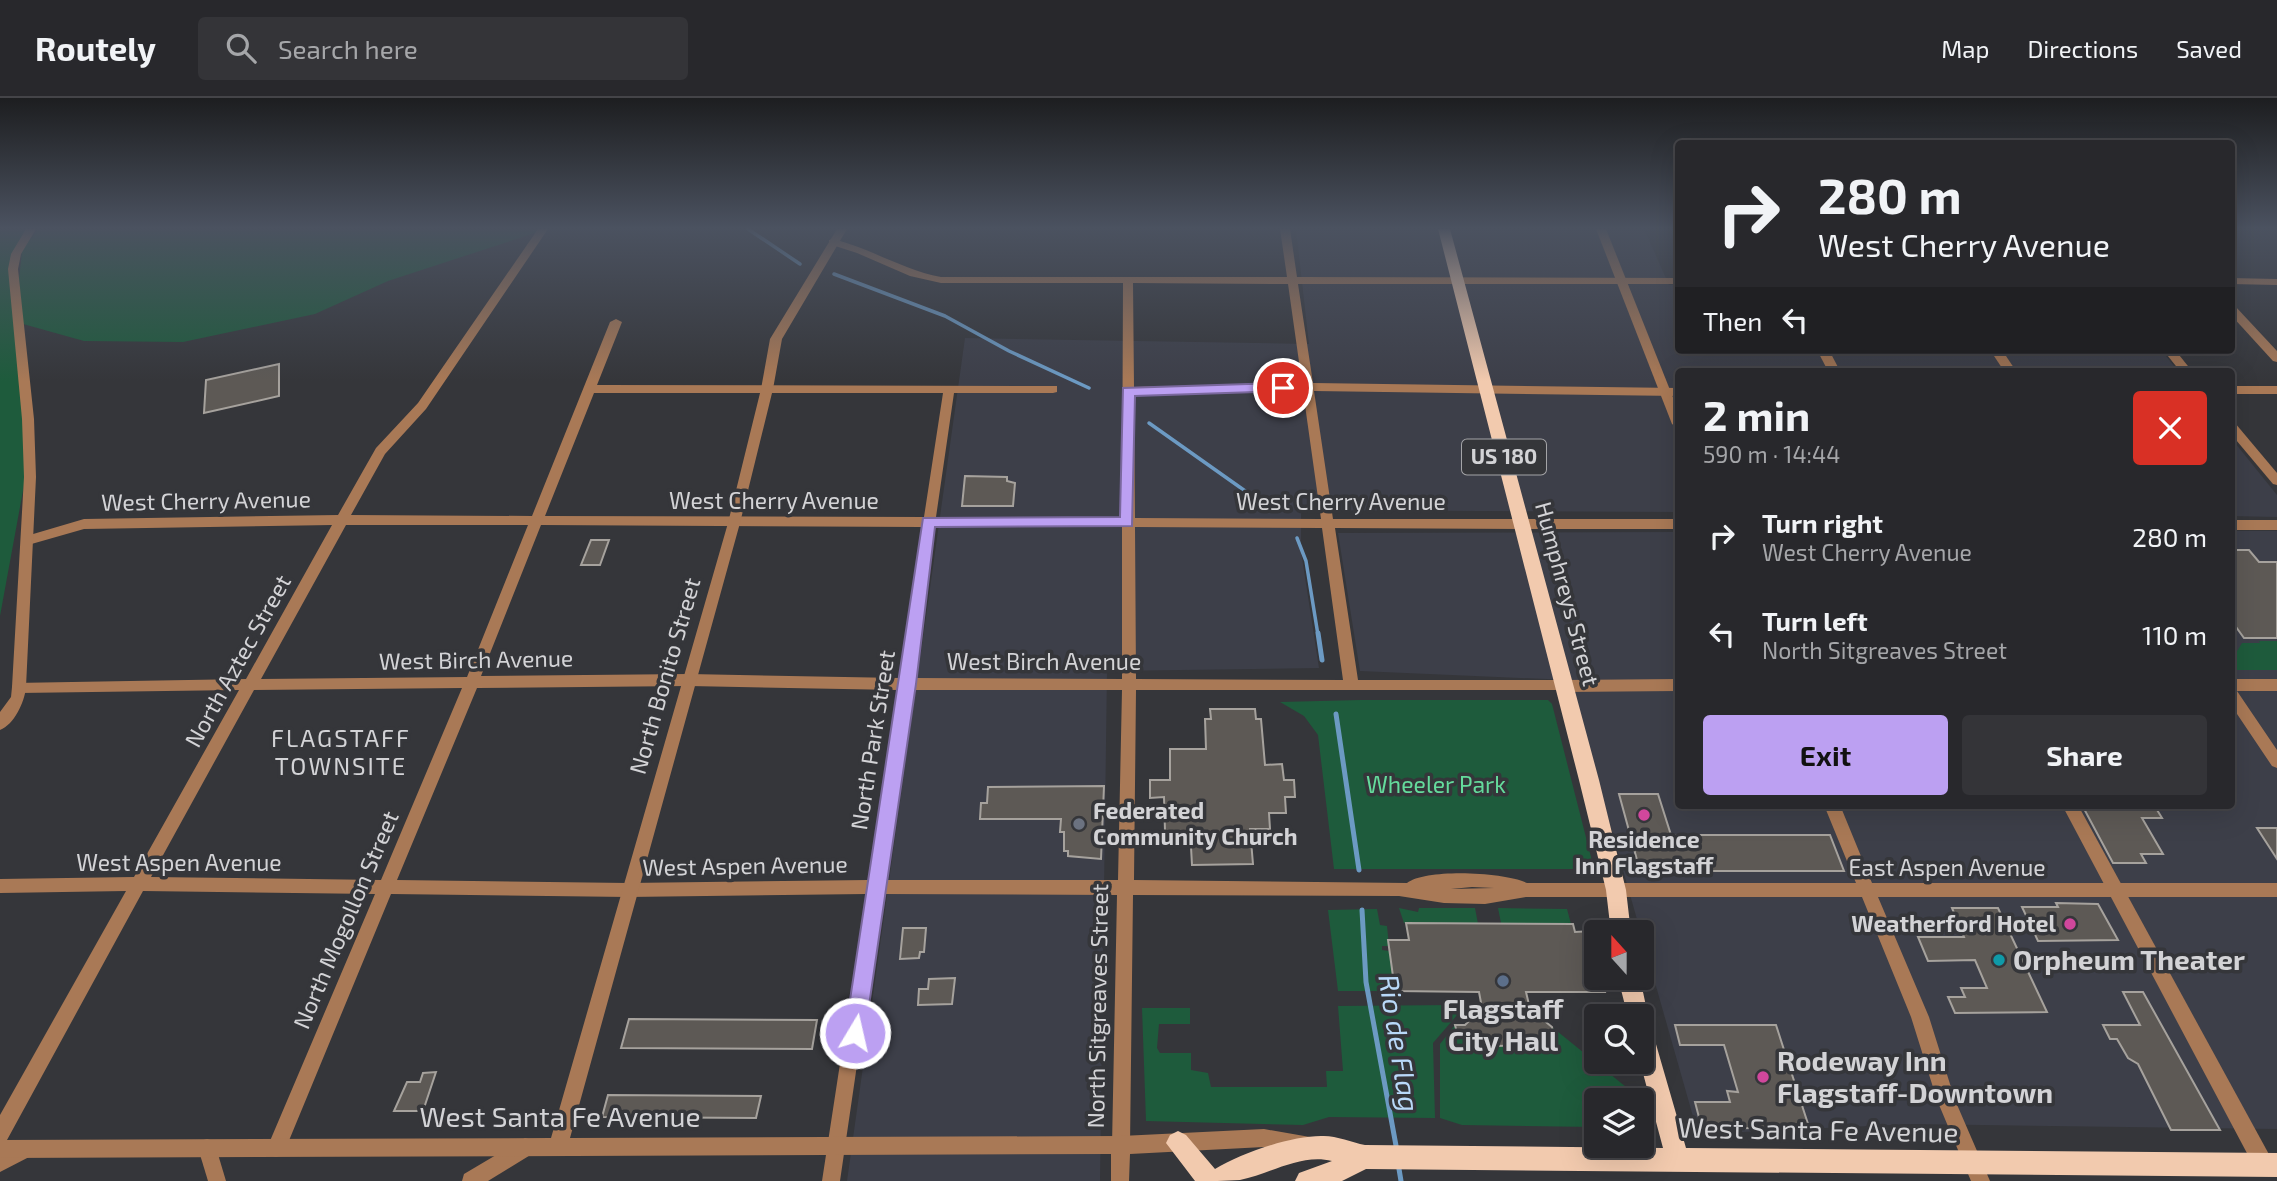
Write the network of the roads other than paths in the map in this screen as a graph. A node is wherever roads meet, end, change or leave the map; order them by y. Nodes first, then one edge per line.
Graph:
1 (1128, 279) edge
2 (1293, 279) edge
3 (14, 280) edge
4 (508, 280) edge
5 (811, 280) edge
6 (1338, 280) edge
7 (1458, 281) junction
8 (1622, 281) junction
9 (1675, 281) edge
10 (2235, 281) edge
11 (2277, 282) edge
12 (2235, 312) edge
13 (617, 322) dead end
14 (2172, 354) edge
15 (2277, 358) edge
16 (2184, 368) edge
17 (1309, 387) junction
18 (590, 388) junction
19 (767, 389) junction
20 (1053, 389) dead end
21 (949, 390) junction
22 (2235, 390) edge
23 (2277, 390) edge
24 (1128, 391) junction
25 (1487, 391) junction
26 (1672, 393) edge
27 (2235, 431) edge
28 (2277, 481) edge
29 (342, 520) junction
30 (538, 522) junction
31 (928, 522) junction
32 (1127, 522) junction
33 (1325, 522) junction
34 (734, 523) junction
35 (1521, 524) junction
36 (1675, 524) edge
37 (2235, 525) edge
38 (2277, 525) edge
39 (28, 540) junction
40 (690, 680) junction
41 (251, 684) junction
42 (471, 684) junction
43 (908, 684) junction
44 (1350, 684) junction
45 (1129, 685) junction
46 (1564, 685) junction
47 (1675, 685) edge
48 (2235, 685) edge
49 (2277, 685) edge
50 (19, 687) junction
51 (2235, 700) edge
52 (0, 724) edge
53 (2277, 762) edge
54 (1834, 809) edge
55 (2072, 809) edge
56 (140, 884) junction
57 (0, 886) edge
58 (876, 887) junction
59 (1124, 887) junction
60 (383, 888) junction
61 (628, 890) junction
62 (1616, 890) junction
63 (1869, 890) junction
64 (2116, 890) junction
65 (2277, 890) edge
66 (1619, 920) edge
67 (1654, 1073) edge
68 (0, 1133) edge
69 (1178, 1143) junction
70 (1121, 1145) junction
71 (835, 1146) junction
72 (525, 1147) junction
73 (558, 1147) junction
74 (1324, 1147) junction
75 (207, 1148) junction
76 (276, 1148) junction
77 (0, 1149) edge
78 (24, 1149) junction
79 (1365, 1157) junction
80 (1677, 1158) junction
81 (0, 1163) edge
82 (2270, 1165) edge
83 (1977, 1172) edge
84 (217, 1181) edge
85 (471, 1181) edge
86 (831, 1181) edge
87 (1120, 1181) edge
88 (1210, 1181) edge
89 (1217, 1181) edge
90 (1307, 1181) edge

1 - 24 street, North Sitgreaves Street
2 - 17 street
3 - 39 street
4 - 29 street, North Aztec Street
5 - 19 street, North Bonito Street
6 - 7 street
7 - 8 street
7 - 25 main road, Humphreys Street / US 180
8 - 9 street
8 - 26 street
10 - 11 street
12 - 15 street
13 - 18 street, North Mogollon Street
14 - 16 street
17 - 24 street
17 - 25 street
17 - 33 street
18 - 19 street
18 - 30 street, North Mogollon Street
19 - 21 street
19 - 34 street, North Bonito Street
20 - 21 street
21 - 31 street, North Park Street
22 - 23 street
24 - 32 street, North Sitgreaves Street
25 - 26 street
25 - 35 main road, Humphreys Street / US 180
27 - 28 street
29 - 30 street, West Cherry Avenue
29 - 39 street, West Cherry Avenue
29 - 41 street, North Aztec Street
30 - 34 street, West Cherry Avenue
30 - 42 street, North Mogollon Street
31 - 32 street, West Cherry Avenue
31 - 34 street, West Cherry Avenue
31 - 43 street, North Park Street
32 - 33 street, West Cherry Avenue
32 - 45 street, North Sitgreaves Street
33 - 35 street, West Cherry Avenue
33 - 44 street
34 - 40 street, North Bonito Street
35 - 36 street, West Cherry Avenue
35 - 46 main road, Humphreys Street / US 180
37 - 38 street
39 - 50 street
40 - 42 street, West Birch Avenue
40 - 43 street, West Birch Avenue
40 - 61 street, North Bonito Street
41 - 42 street, West Birch Avenue
41 - 50 street, West Birch Avenue
41 - 56 street, North Aztec Street
42 - 60 street, North Mogollon Street
43 - 45 street, West Birch Avenue
43 - 58 street, North Park Street
44 - 45 street, West Birch Avenue
44 - 46 street, West Birch Avenue
45 - 59 street, North Sitgreaves Street
46 - 47 street, West Birch Avenue
46 - 62 main road, Humphreys Street / US 180
48 - 49 street
50 - 52 street
51 - 53 street
54 - 63 street
55 - 64 street
56 - 57 street, West Aspen Avenue
56 - 60 street, West Aspen Avenue
56 - 68 street, North Aztec Street
58 - 59 street, West Aspen Avenue
58 - 61 street, West Aspen Avenue
58 - 71 street, North Park Street
59 - 62 street, West Aspen Avenue
59 - 70 street, North Sitgreaves Street
60 - 61 street, West Aspen Avenue
60 - 76 street, North Mogollon Street
61 - 73 street, North Bonito Street
62 - 63 street, East Aspen Avenue
62 - 66 main road, Humphreys Street / US 180
63 - 64 street, East Aspen Avenue
63 - 83 street
64 - 65 street, East Aspen Avenue
64 - 82 street
67 - 80 main road
69 - 70 street, West Santa Fe Avenue
69 - 74 street, West Santa Fe Avenue
69 - 88 main road
70 - 71 street, West Santa Fe Avenue
70 - 87 street
71 - 73 street, West Santa Fe Avenue
71 - 86 street, North Park Street
72 - 73 street, West Santa Fe Avenue
72 - 76 street, West Santa Fe Avenue
72 - 85 street
74 - 79 main road, West Santa Fe Avenue
74 - 89 main road
75 - 76 street, West Santa Fe Avenue
75 - 78 street, West Santa Fe Avenue
75 - 84 street
77 - 78 street, West Santa Fe Avenue
78 - 81 street
79 - 80 main road, West Santa Fe Avenue
79 - 90 main road
80 - 83 main road, West Santa Fe Avenue
82 - 83 main road, West Santa Fe Avenue

